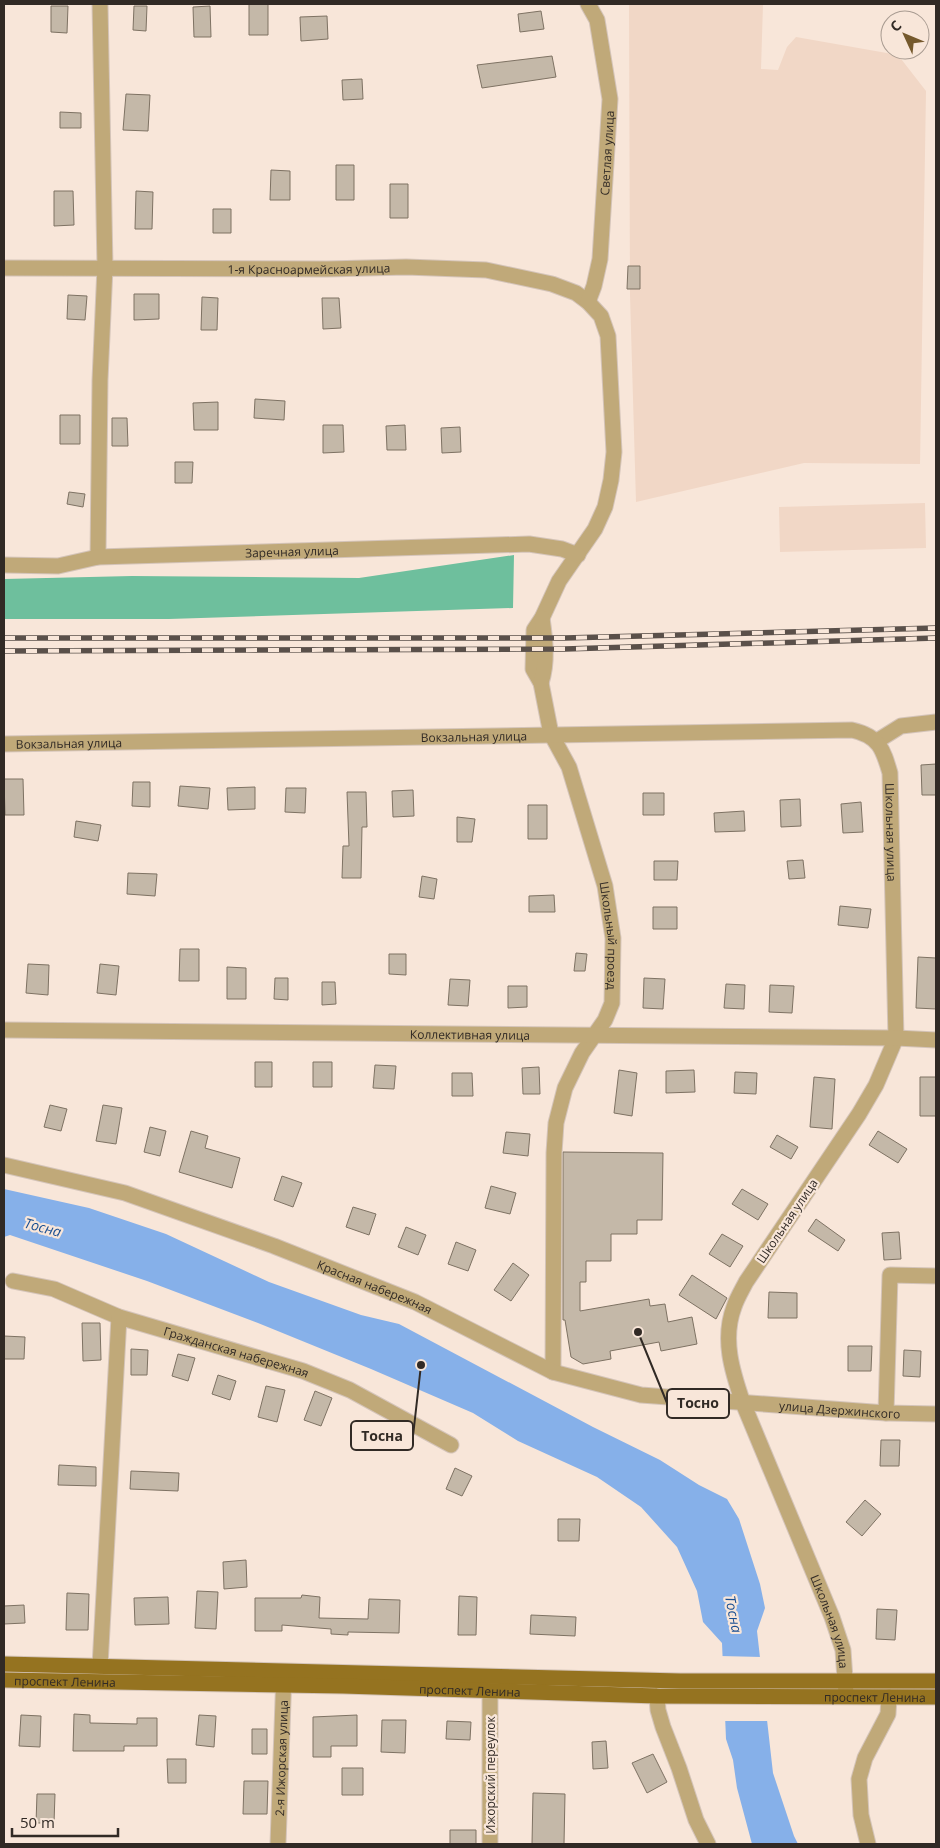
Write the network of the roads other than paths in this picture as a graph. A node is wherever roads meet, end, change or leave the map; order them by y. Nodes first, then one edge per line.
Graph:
1 (100, 4) edge
2 (588, 4) edge
3 (105, 267) junction
4 (4, 268) edge
5 (588, 302) junction
6 (578, 555) junction
7 (98, 557) junction
8 (4, 565) edge
9 (936, 722) edge
10 (551, 734) junction
11 (877, 742) junction
12 (4, 744) edge
13 (4, 1030) edge
14 (594, 1035) junction
15 (896, 1038) junction
16 (936, 1040) edge
17 (4, 1165) edge
18 (936, 1276) edge
19 (13, 1281) dead end
20 (119, 1317) junction
21 (553, 1372) junction
22 (744, 1403) junction
23 (886, 1413) junction
24 (936, 1414) edge
25 (451, 1445) dead end
26 (4, 1664) edge
27 (100, 1666) junction
28 (490, 1675) junction
29 (284, 1678) junction
30 (4, 1680) edge
31 (846, 1681) junction
32 (936, 1681) edge
33 (490, 1691) junction
34 (657, 1696) junction
35 (888, 1697) junction
36 (936, 1697) edge
37 (846, 1698) junction
38 (278, 1844) edge
39 (490, 1844) edge
40 (708, 1844) edge
41 (868, 1844) edge

1 - 3 street
2 - 5 street, Светлая улица
3 - 4 street, 1-я Красноармейская улица
3 - 5 street, 1-я Красноармейская улица
3 - 7 street
5 - 6 street, 1-я Красноармейская улица
6 - 7 street, Заречная улица
6 - 10 street, Школьный проезд
7 - 8 street, Заречная улица
9 - 11 street
10 - 11 street, Вокзальная улица
10 - 12 street, Вокзальная улица
10 - 14 street, Школьный проезд
11 - 15 street, Школьная улица
13 - 14 street, Коллективная улица
14 - 15 street, Коллективная улица
14 - 21 street, Школьный проезд
15 - 16 street, Коллективная улица
15 - 22 street, Школьная улица
17 - 21 street, Красная набережная
18 - 23 street
19 - 20 street, Гражданская набережная
20 - 25 street, Гражданская набережная
20 - 27 street
21 - 22 street, Красная набережная
22 - 23 street, улица Дзержинского
22 - 31 street, Школьная улица
23 - 24 street, улица Дзержинского
26 - 27 main road, проспект Ленина
27 - 29 main road, проспект Ленина
28 - 29 main road, проспект Ленина
28 - 31 main road, проспект Ленина
28 - 33 street, Ижорский переулок
29 - 30 main road, проспект Ленина
29 - 33 main road, проспект Ленина
29 - 38 street, 2-я Ижорская улица
31 - 32 main road, проспект Ленина
31 - 37 street, Школьная улица
33 - 34 main road, проспект Ленина
33 - 39 street, Ижорский переулок
34 - 37 main road, проспект Ленина
34 - 40 street
35 - 36 main road, проспект Ленина
35 - 37 main road, проспект Ленина
35 - 41 street

